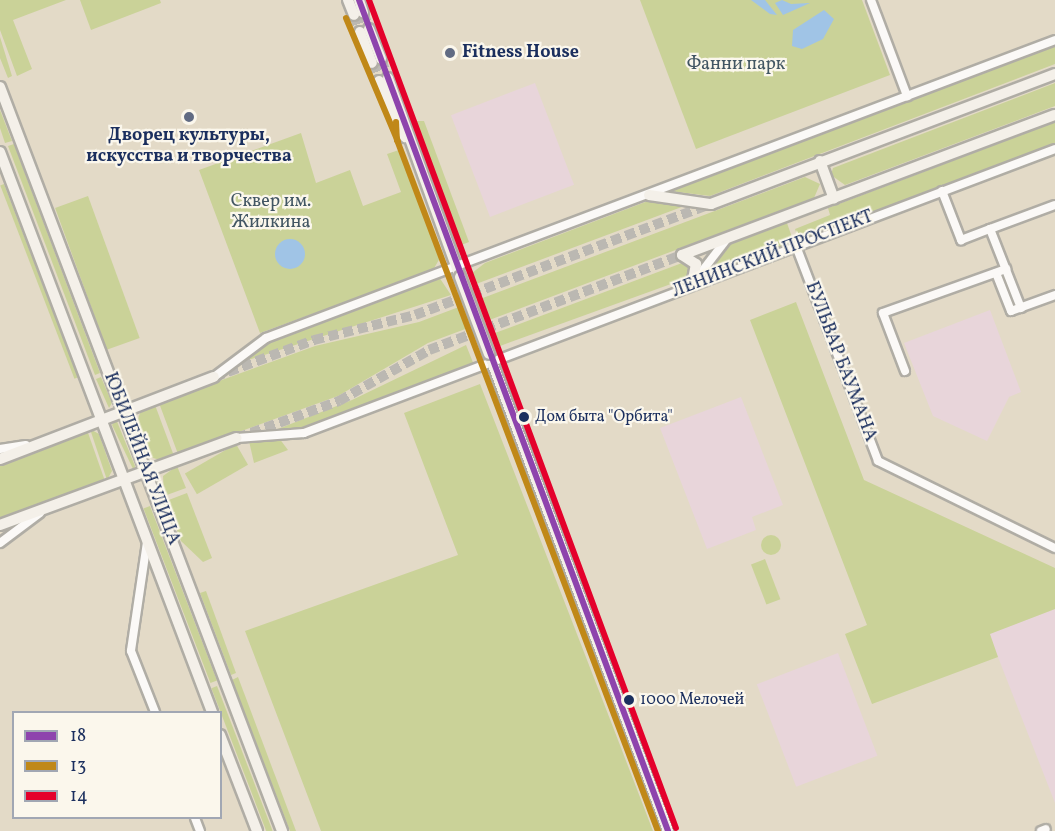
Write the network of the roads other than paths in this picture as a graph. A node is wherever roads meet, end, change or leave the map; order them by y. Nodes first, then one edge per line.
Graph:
1 (348, 0) edge
2 (359, 0) edge
3 (871, 0) edge
4 (365, 31) tunnel mouth
5 (1055, 40) edge
6 (376, 61) tunnel mouth
7 (1055, 74) edge
8 (383, 80) tunnel mouth
9 (0, 87) edge
10 (907, 96) junction
11 (1055, 115) edge
12 (1055, 148) edge
13 (0, 152) edge
14 (820, 161) junction
15 (942, 191) junction
16 (649, 195) junction
17 (834, 199) junction
18 (1055, 205) edge
19 (990, 229) junction
20 (726, 239) junction
21 (796, 246) junction
22 (1006, 269) junction
23 (458, 272) junction
24 (996, 273) junction
25 (693, 284) junction
26 (1055, 296) edge
27 (1021, 308) junction
28 (490, 358) junction
29 (905, 371) dead end
30 (214, 377) joint
31 (123, 412) junction
32 (102, 420) junction
33 (237, 438) joint
34 (40, 444) junction
35 (0, 448) edge
36 (0, 459) edge
37 (146, 473) junction
38 (124, 481) junction
39 (44, 510) junction
40 (0, 525) edge
41 (147, 540) junction
42 (0, 543) edge
43 (1055, 548) edge
44 (155, 711) edge
45 (212, 711) edge
46 (222, 740) edge
47 (257, 831) edge
48 (282, 831) edge
49 (668, 831) edge

1 - 2 main road
3 - 10 street
4 - 6 main road
5 - 10 street
7 - 14 main road
8 - 23 main road
9 - 31 main road, ЮБИЛЕЙНАЯ УЛИЦА
10 - 16 street
11 - 17 main road, ЛЕНИНСКИЙ ПРОСПЕКТ
12 - 15 street, ЛЕНИНСКИЙ ПРОСПЕКТ
13 - 32 main road, ЮБИЛЕЙНАЯ УЛИЦА
14 - 16 main road
14 - 17 main road
15 - 19 street
15 - 21 street, ЛЕНИНСКИЙ ПРОСПЕКТ
16 - 23 street
17 - 20 main road, ЛЕНИНСКИЙ ПРОСПЕКТ
18 - 19 street
19 - 22 street
20 - 25 street
20 - 25 main road, ЛЕНИНСКИЙ ПРОСПЕКТ
21 - 25 street, ЛЕНИНСКИЙ ПРОСПЕКТ
21 - 43 street, БУЛЬВАР БАУМАНА
22 - 24 street
22 - 27 street
23 - 28 main road, bridge
23 - 30 street
24 - 27 street
24 - 29 street
25 - 28 street, ЛЕНИНСКИЙ ПРОСПЕКТ
26 - 27 street
28 - 33 street, ЛЕНИНСКИЙ ПРОСПЕКТ
28 - 49 main road
30 - 31 main road
31 - 32 main road
31 - 37 main road, ЮБИЛЕЙНАЯ УЛИЦА
32 - 34 main road
32 - 38 main road, ЮБИЛЕЙНАЯ УЛИЦА
33 - 37 main road
34 - 35 street
34 - 36 main road
37 - 38 main road
37 - 48 main road, ЮБИЛЕЙНАЯ УЛИЦА
38 - 39 main road
38 - 41 main road, ЮБИЛЕЙНАЯ УЛИЦА
39 - 40 main road
39 - 42 street
41 - 44 street
41 - 45 main road, ЮБИЛЕЙНАЯ УЛИЦА
46 - 47 main road

